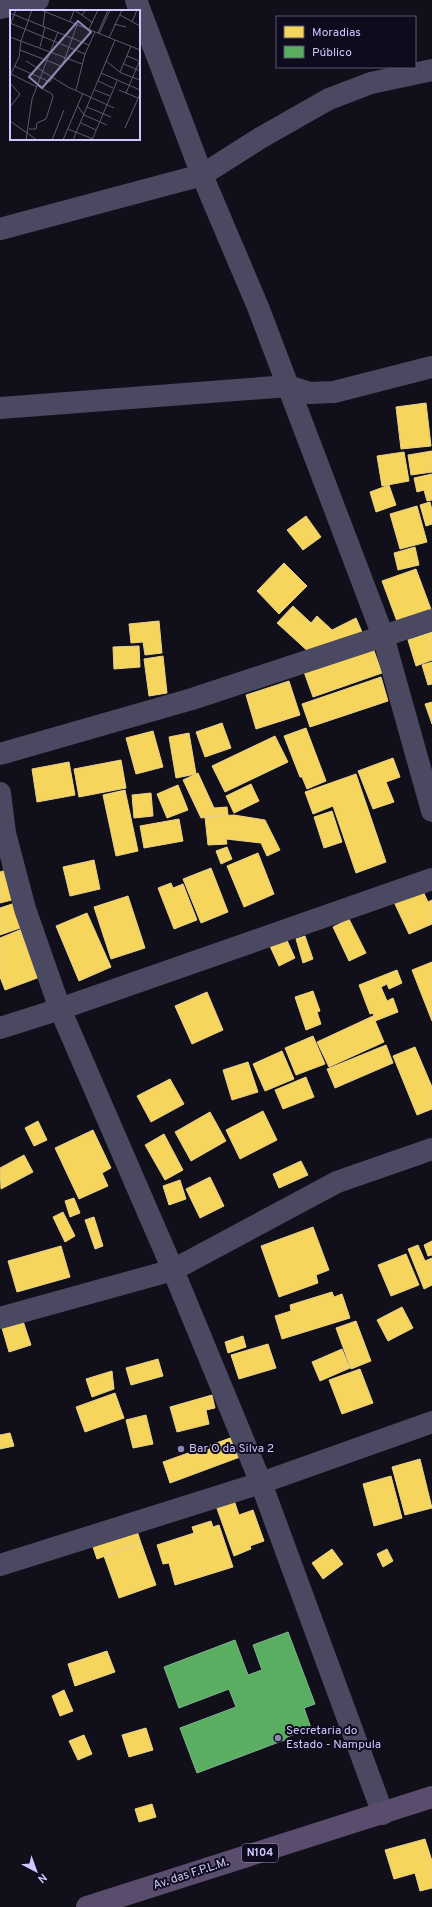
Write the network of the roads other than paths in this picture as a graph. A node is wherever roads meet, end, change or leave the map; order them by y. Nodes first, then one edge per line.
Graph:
1 (38, 0) edge
2 (136, 0) edge
3 (0, 8) edge
4 (140, 10) edge
5 (140, 11) edge
6 (432, 70) edge
7 (202, 175) junction
8 (0, 229) edge
9 (432, 367) edge
10 (288, 386) junction
11 (0, 408) edge
12 (432, 620) edge
13 (383, 636) junction
14 (0, 754) edge
15 (0, 793) edge
16 (432, 811) edge
17 (432, 879) edge
18 (60, 1009) junction
19 (0, 1028) edge
20 (432, 1149) edge
21 (174, 1270) junction
22 (0, 1318) edge
23 (432, 1422) edge
24 (261, 1483) junction
25 (0, 1565) edge
26 (432, 1797) edge
27 (383, 1814) junction
28 (87, 1907) edge

1 - 3 street
2 - 4 street
5 - 7 street
6 - 7 street
7 - 8 street
7 - 10 street
9 - 10 street
10 - 11 street
10 - 13 street
12 - 13 street
13 - 14 street
13 - 16 street
15 - 18 street
17 - 18 street
18 - 19 street
18 - 21 street
20 - 21 street
21 - 22 street
21 - 24 street
23 - 24 street
24 - 25 street
24 - 27 street
26 - 27 main road, Av. das F.P.L.M. / N104
27 - 28 main road, Av. das F.P.L.M. / N104

